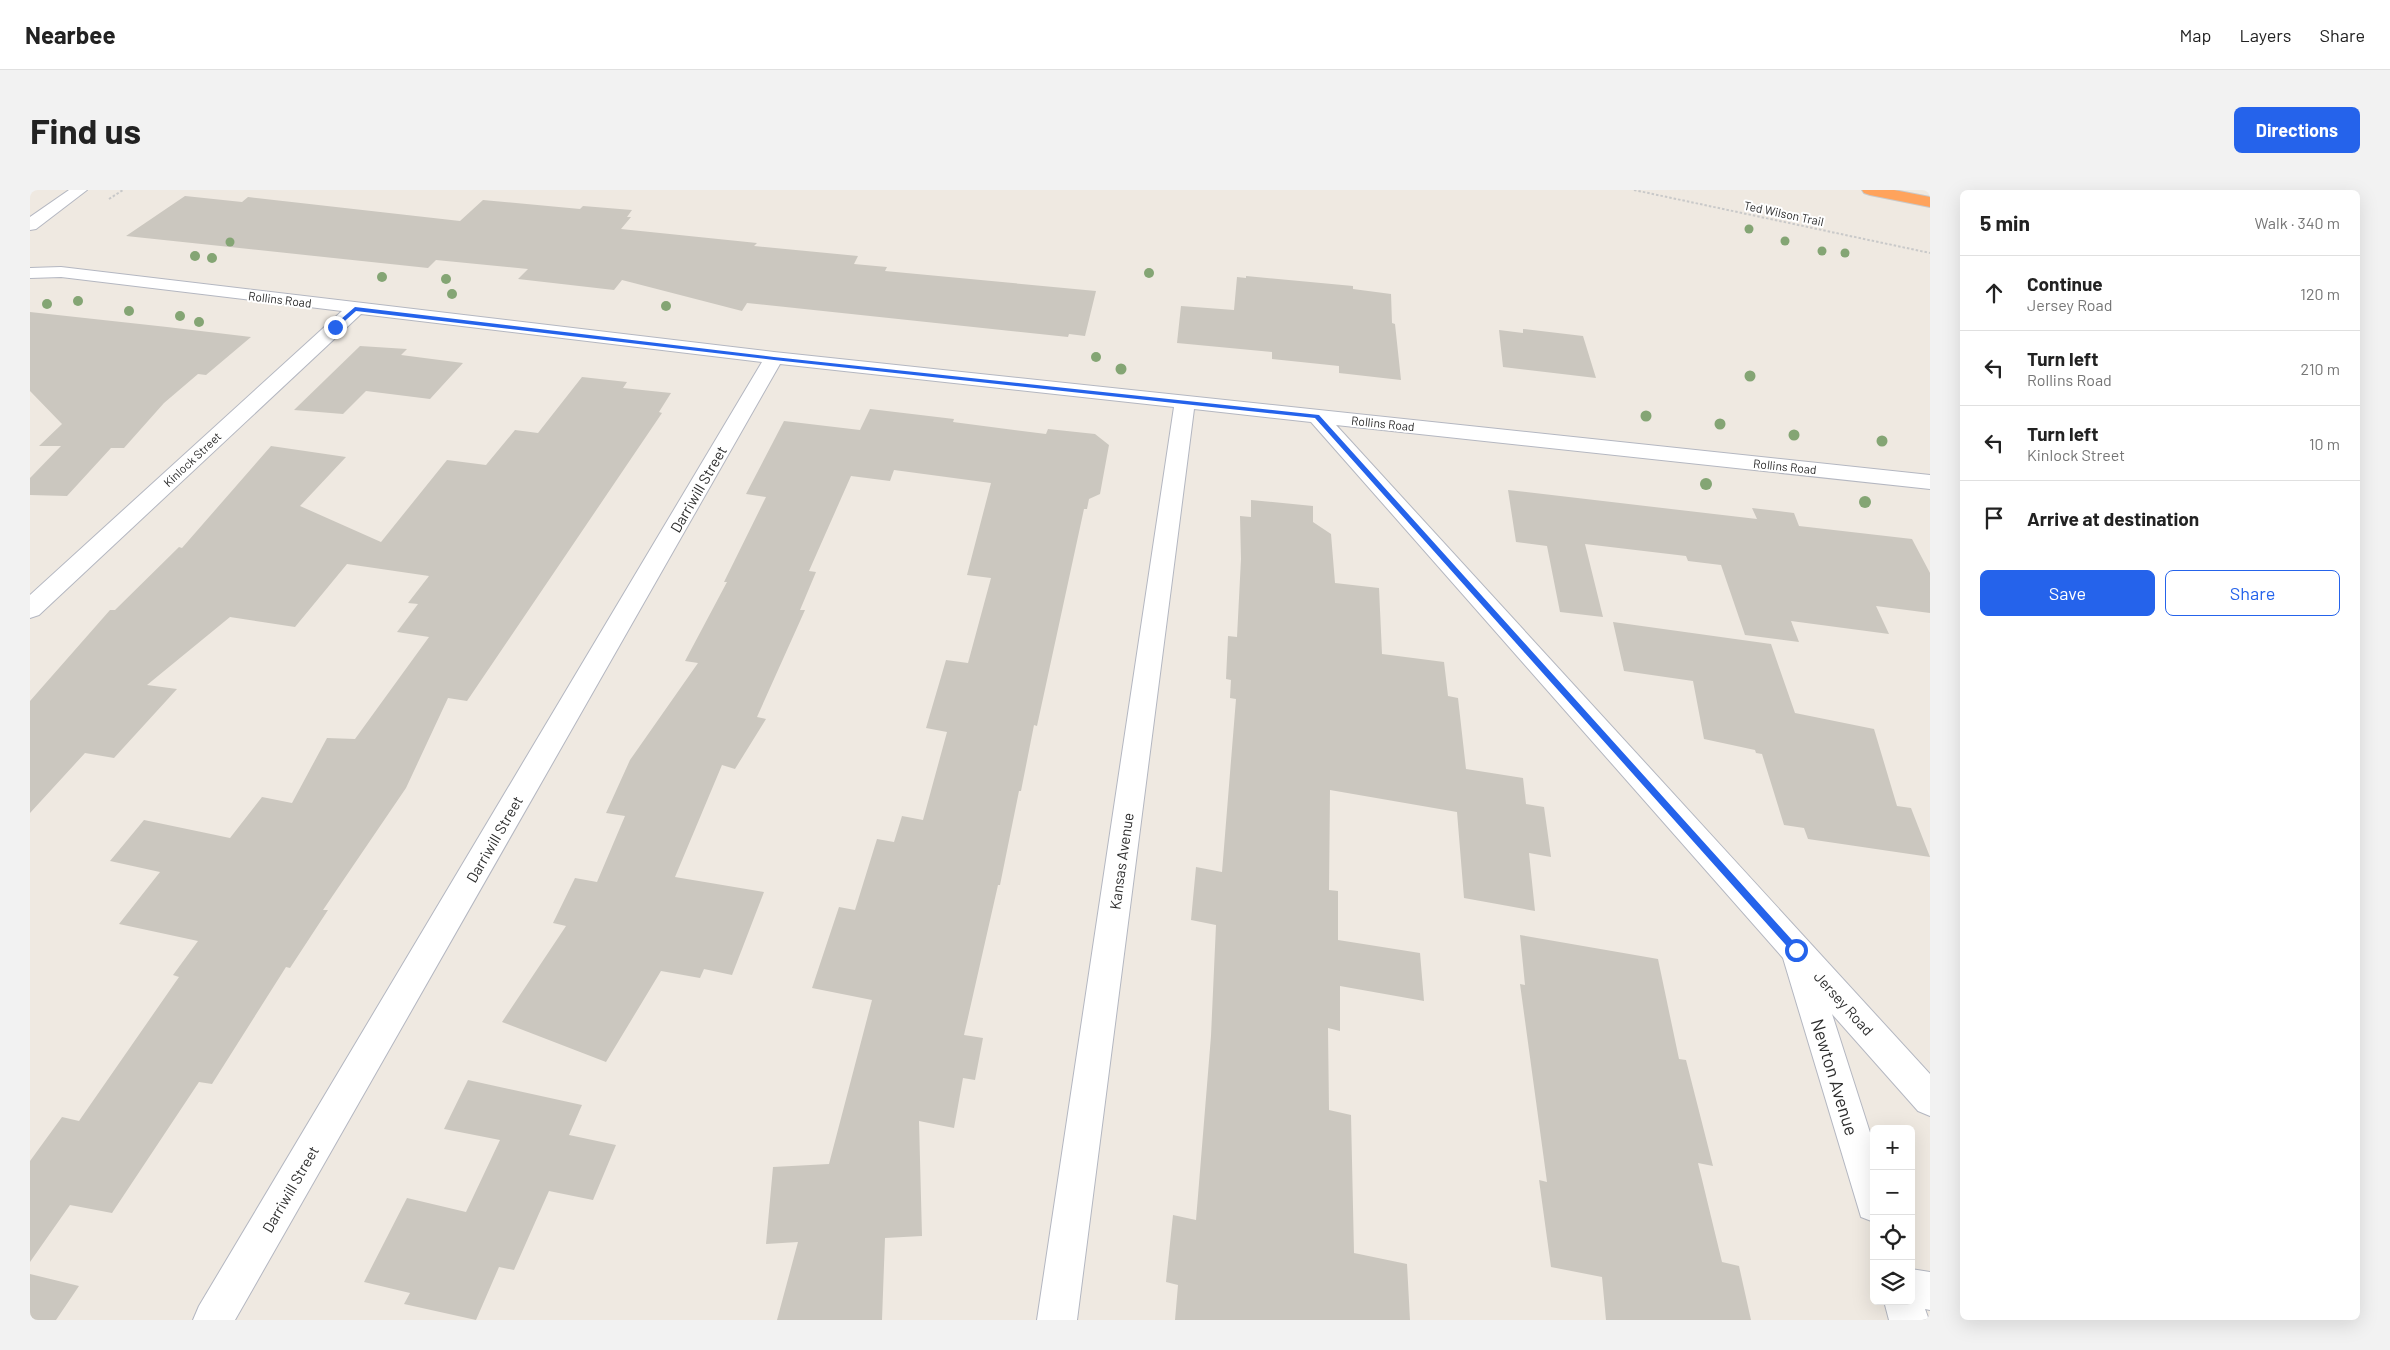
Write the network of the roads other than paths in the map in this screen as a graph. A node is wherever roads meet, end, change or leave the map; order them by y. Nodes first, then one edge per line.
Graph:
1 (79, 190) edge
2 (1870, 190) edge
3 (1930, 202) edge
4 (30, 225) edge
5 (30, 261) edge
6 (61, 272) junction
7 (30, 273) edge
8 (355, 309) junction
9 (774, 358) junction
10 (1184, 402) junction
11 (1317, 416) junction
12 (1930, 482) edge
13 (30, 609) edge
14 (1796, 950) junction
15 (1930, 1099) edge
16 (1870, 1191) edge
17 (1915, 1289) edge
18 (1930, 1291) edge
19 (1905, 1305) edge
20 (213, 1320) edge
21 (1057, 1320) edge
22 (1909, 1320) edge

1 - 4 street
2 - 3 highway
5 - 6 street, Rollins Road
6 - 7 street, Rollins Road
6 - 8 street, Rollins Road
8 - 9 street, Rollins Road
8 - 13 street, Kinlock Street
9 - 10 street, Rollins Road
9 - 20 street, Darriwill Street
10 - 11 street, Rollins Road
10 - 21 street, Kansas Avenue
11 - 12 street, Rollins Road
11 - 14 street, Jersey Road
14 - 15 street, Jersey Road
14 - 16 street, Newton Avenue
17 - 18 street
19 - 22 street

